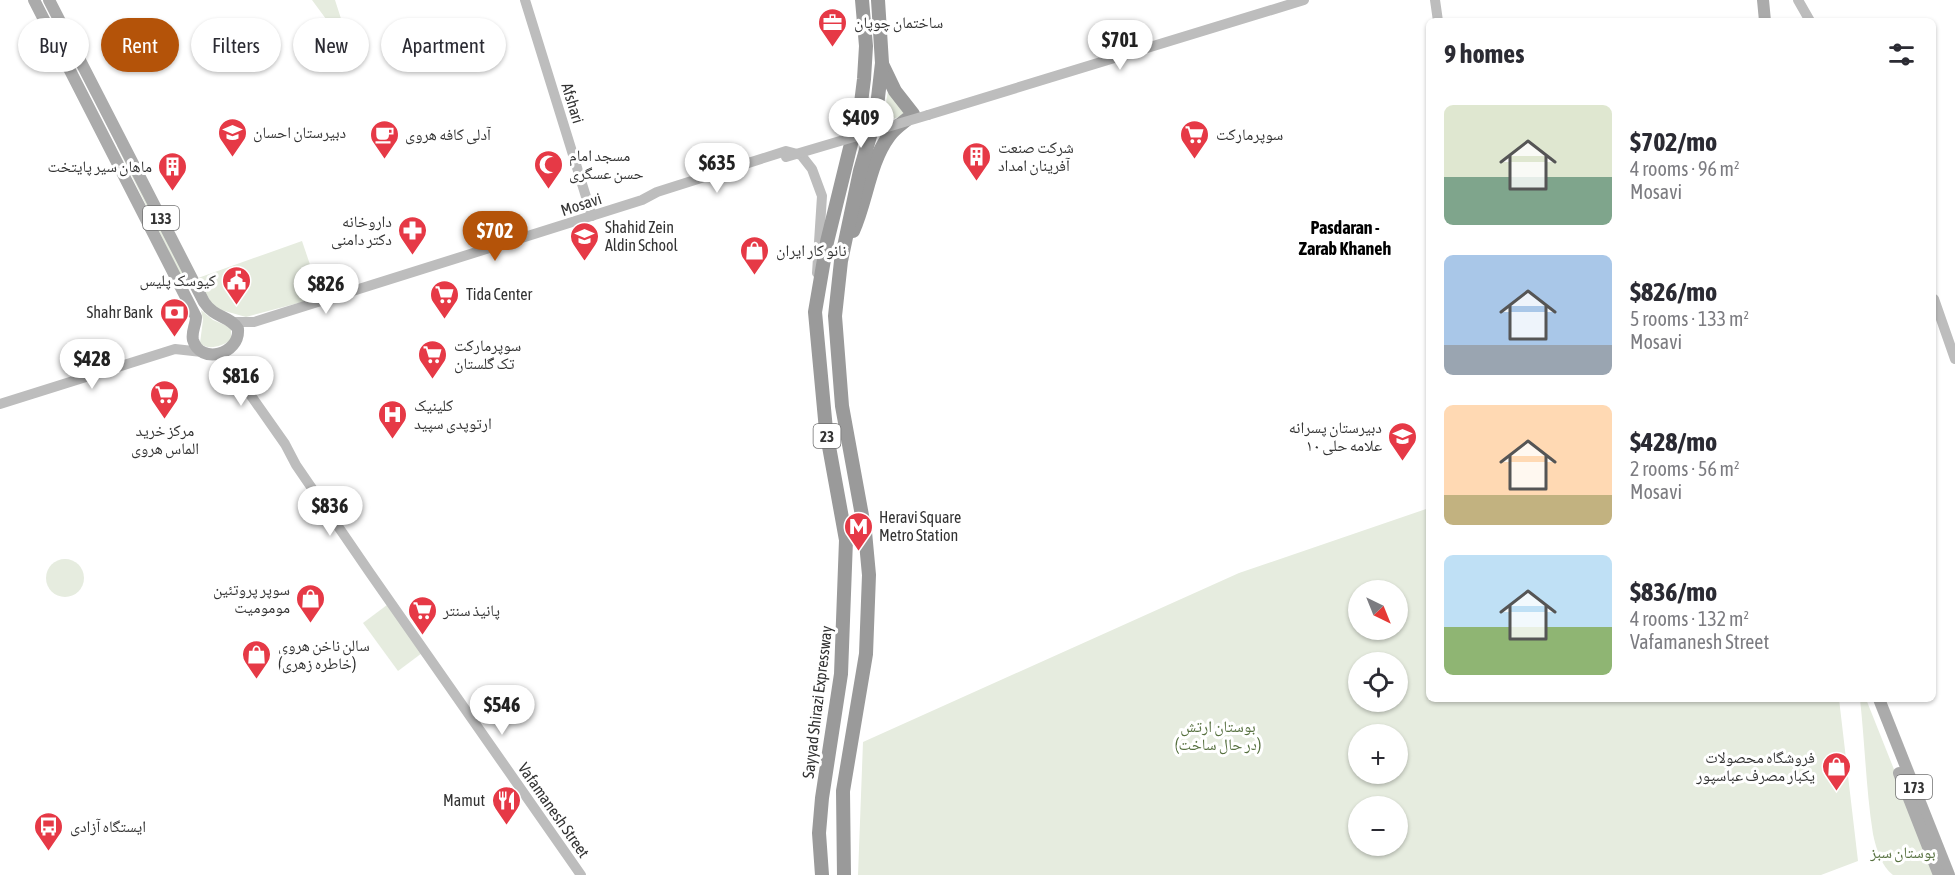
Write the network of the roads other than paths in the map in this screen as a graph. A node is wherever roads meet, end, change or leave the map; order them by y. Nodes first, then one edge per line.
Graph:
1 (34, 0) edge
2 (49, 0) edge
3 (525, 0) edge
4 (861, 0) edge
5 (878, 0) edge
6 (1304, 0) edge
7 (1435, 0) edge
8 (1763, 0) edge
9 (1798, 0) edge
10 (1438, 18) edge
11 (1765, 18) edge
12 (1808, 18) edge
13 (882, 63) junction
14 (111, 122) junction
15 (98, 128) junction
16 (786, 154) junction
17 (592, 216) junction
18 (841, 261) junction
19 (1936, 305) edge
20 (815, 312) junction
21 (233, 322) junction
22 (254, 322) junction
23 (236, 343) junction
24 (202, 352) junction
25 (221, 353) junction
26 (1955, 358) edge
27 (0, 404) edge
28 (1872, 702) edge
29 (1880, 702) edge
30 (581, 875) edge
31 (822, 875) edge
32 (844, 875) edge
33 (1939, 875) edge
34 (1949, 875) edge

1 - 15 main road, 133
2 - 14 main road, 133
3 - 17 main road, Afshari
4 - 20 highway, Sayyad Shirazi Expressway / 23
5 - 13 highway, 23
6 - 16 main road, Mosavi, bridge
7 - 10 main road
8 - 11 main road
9 - 12 main road
13 - 18 highway, 23
13 - 18 highway
14 - 15 main road
14 - 21 main road, 133
15 - 24 main road, 133
16 - 17 main road, Mosavi
16 - 20 main road
17 - 22 main road, Mosavi
18 - 32 highway, 23
19 - 26 main road
20 - 31 highway, Sayyad Shirazi Expressway / 23
21 - 22 main road, Mosavi
21 - 23 main road
22 - 23 main road
23 - 25 main road
24 - 25 main road
24 - 27 main road
25 - 30 main road, Vafamanesh Street
28 - 33 main road, 173
29 - 34 main road, 173

